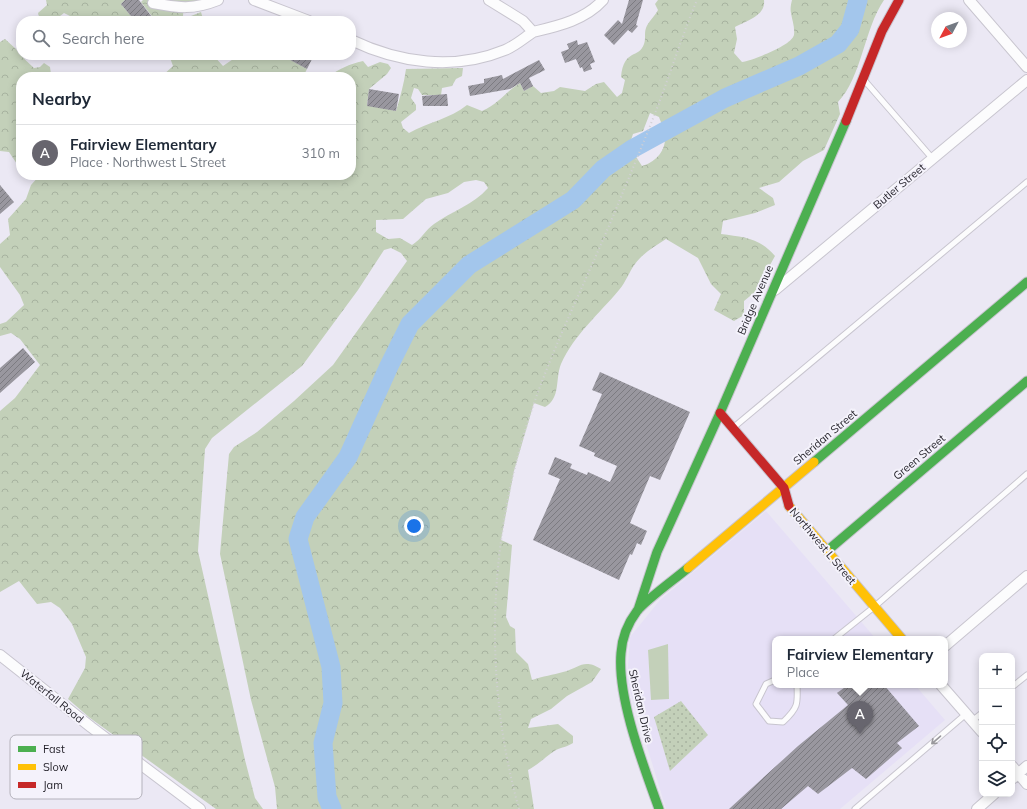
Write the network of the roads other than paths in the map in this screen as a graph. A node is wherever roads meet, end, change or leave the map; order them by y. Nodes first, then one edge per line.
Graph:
1 (218, 0) edge
2 (254, 0) edge
3 (489, 0) edge
4 (603, 0) edge
5 (899, 0) edge
6 (969, 0) edge
7 (153, 3) dead end
8 (296, 16) edge
9 (533, 32) junction
10 (356, 42) edge
11 (1027, 67) edge
12 (864, 80) junction
13 (1027, 80) edge
14 (932, 158) junction
15 (1027, 182) edge
16 (1027, 282) edge
17 (772, 292) junction
18 (1027, 381) edge
19 (720, 413) junction
20 (733, 428) junction
21 (1027, 474) edge
22 (784, 488) junction
23 (827, 551) junction
24 (1027, 576) edge
25 (874, 607) junction
26 (638, 610) junction
27 (838, 636) edge
28 (899, 636) edge
29 (948, 643) edge
30 (0, 655) edge
31 (1027, 675) edge
32 (772, 681) edge
33 (1015, 685) edge
34 (797, 688) edge
35 (944, 688) edge
36 (979, 714) edge
37 (969, 718) junction
38 (979, 729) edge
39 (101, 735) edge
40 (142, 766) edge
41 (1027, 766) edge
42 (1015, 772) edge
43 (1015, 774) edge
44 (1027, 784) edge
45 (991, 797) edge
46 (200, 809) edge
47 (659, 809) edge
48 (855, 809) edge
49 (977, 809) edge

1 - 7 street
2 - 8 street
3 - 9 street
4 - 9 street
5 - 12 street, Bridge Avenue
6 - 11 street
9 - 10 street
12 - 14 lane
12 - 17 street, Bridge Avenue
13 - 14 street, Butler Street
14 - 17 street, Butler Street
15 - 20 lane
16 - 22 street, Sheridan Street
17 - 19 street, Bridge Avenue
18 - 23 street, Green Street
19 - 20 street, Northwest L Street
19 - 26 street, Bridge Avenue
20 - 22 street, Northwest L Street
21 - 25 lane
22 - 23 street, Northwest L Street
22 - 26 street, Sheridan Street
23 - 25 street, Northwest L Street
24 - 29 street
25 - 27 lane
25 - 28 street, Northwest L Street
26 - 47 street, Sheridan Drive
30 - 39 street, Waterfall Road
31 - 33 lane
32 - 34 lane
35 - 37 street
36 - 37 lane
37 - 38 street
37 -> 48 lane
40 - 46 street, Waterfall Road
41 - 42 street
43 - 44 street
45 - 49 street

